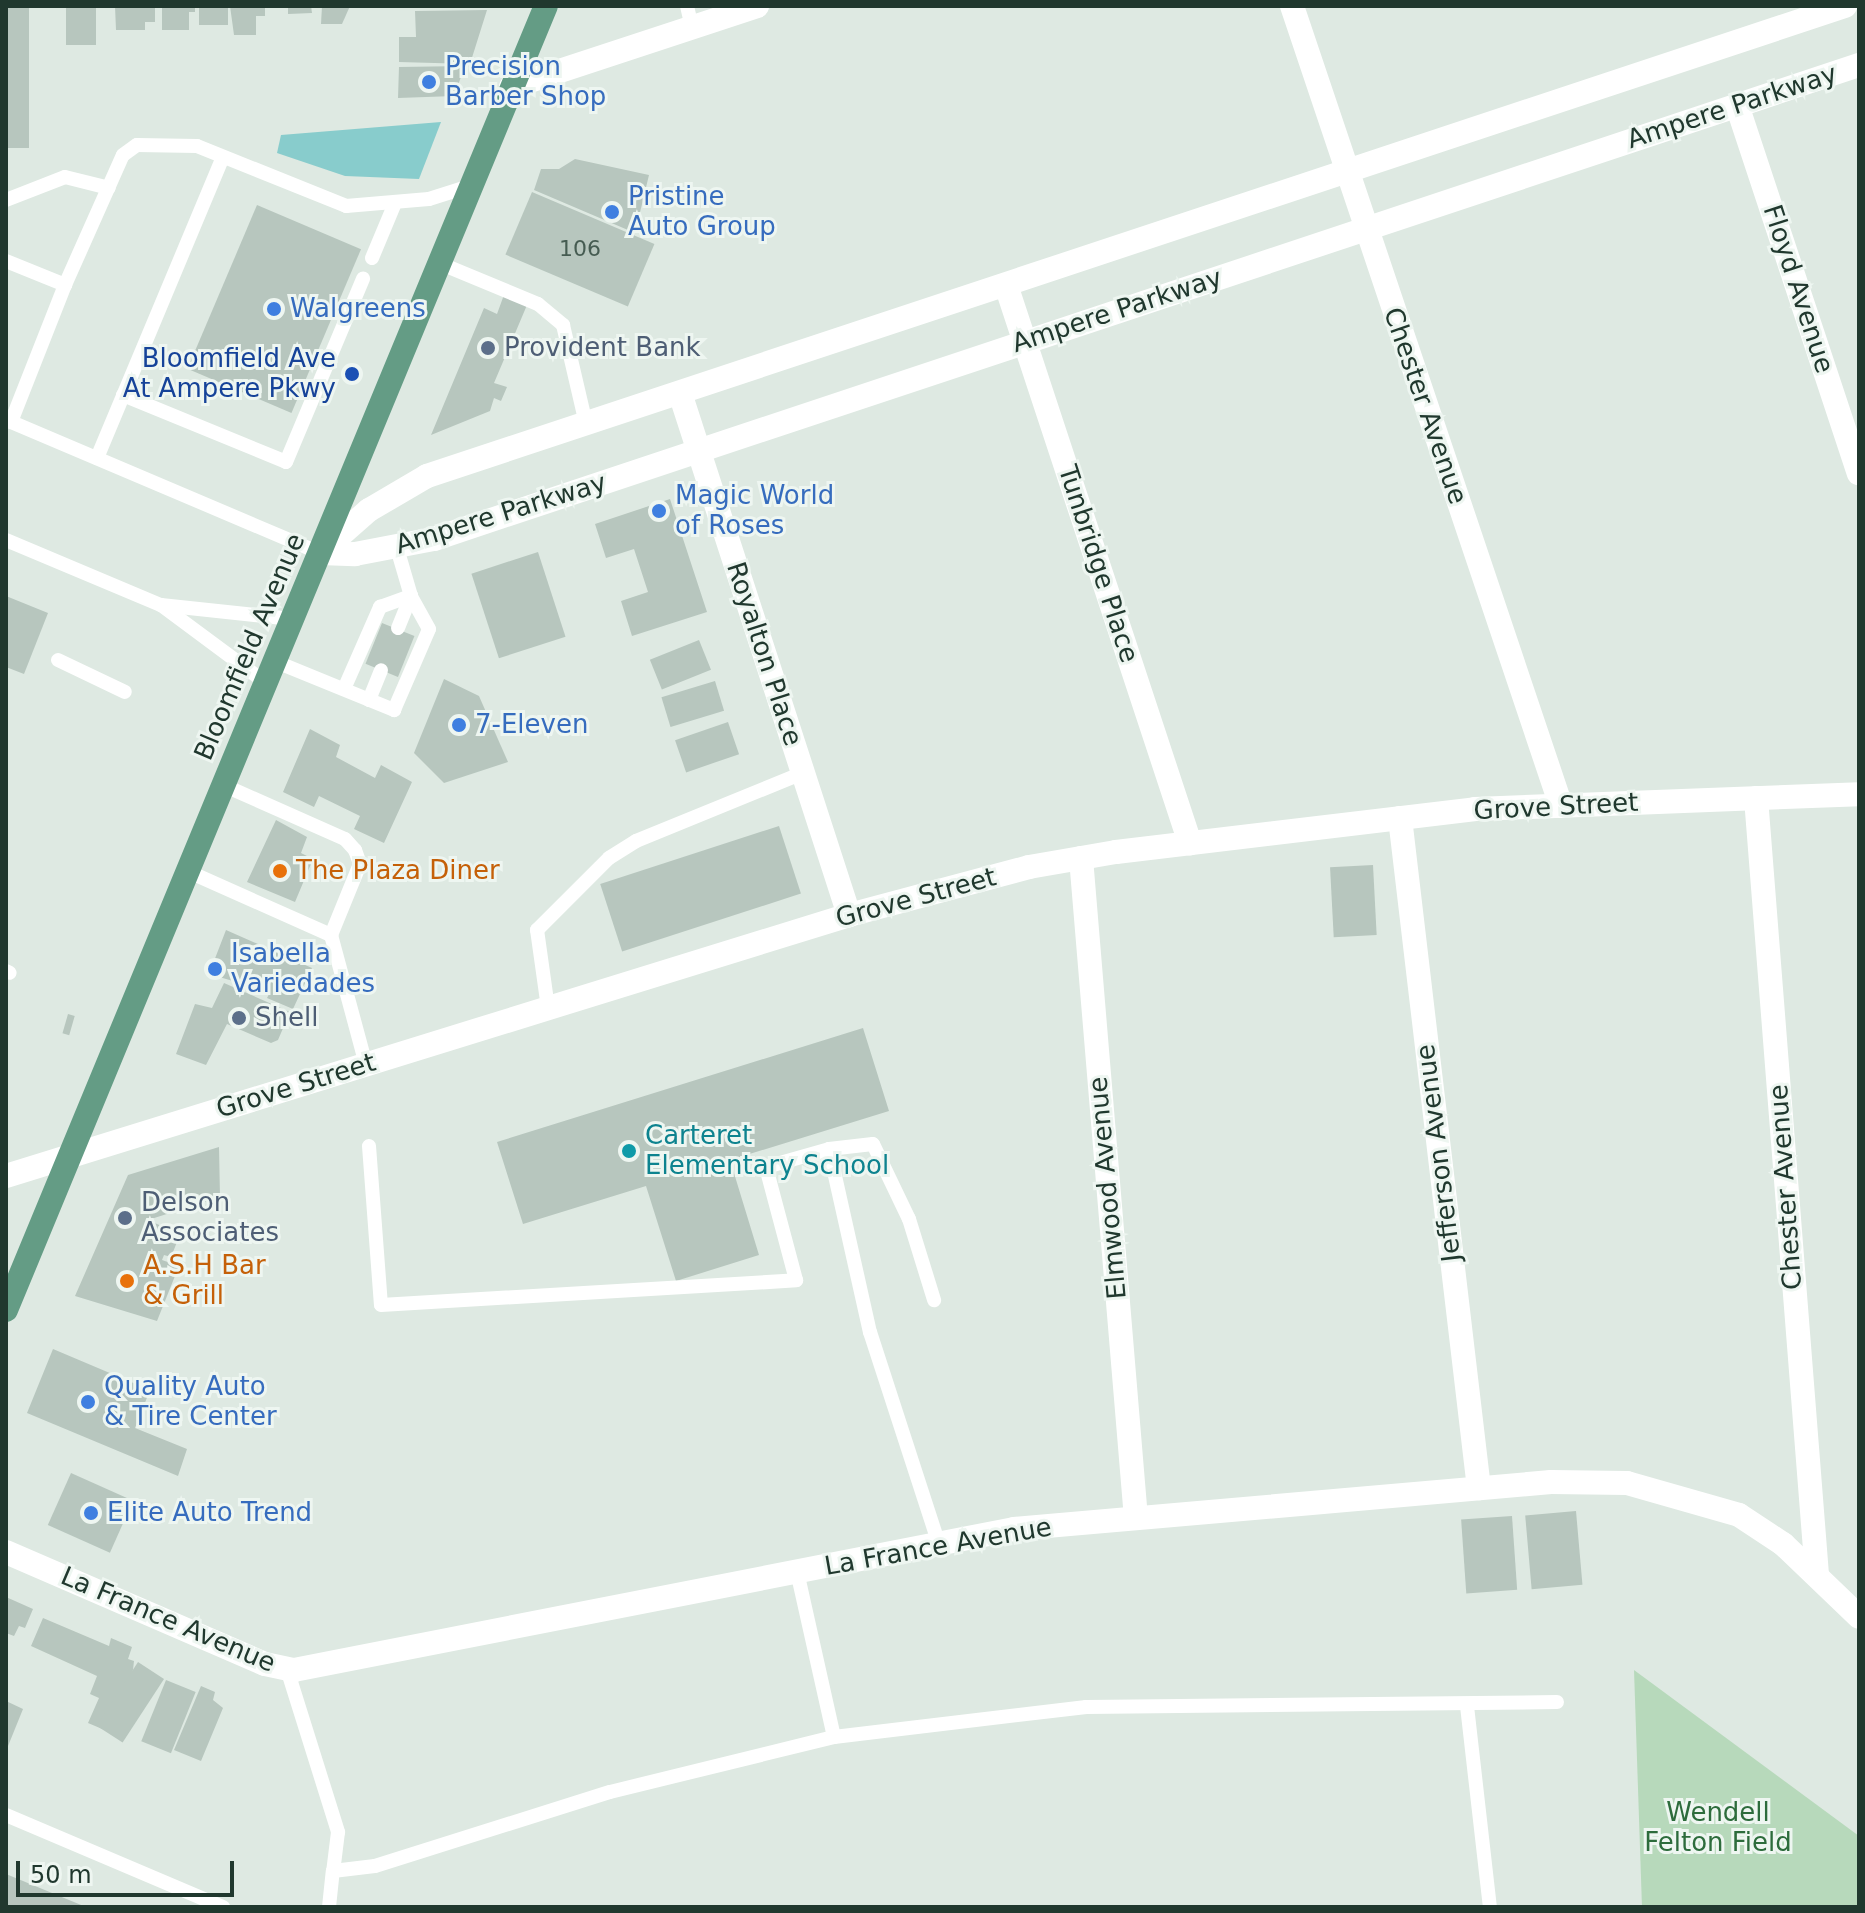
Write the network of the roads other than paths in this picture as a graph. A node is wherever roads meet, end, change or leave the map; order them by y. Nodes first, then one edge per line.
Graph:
1 (546, 6) edge
2 (757, 6) edge
3 (1292, 6) edge
4 (1845, 6) edge
5 (689, 17) edge
6 (1859, 65) edge
7 (511, 87) junction
8 (1737, 105) junction
9 (223, 157) junction
10 (1346, 172) junction
11 (470, 186) junction
12 (109, 188) junction
13 (6, 200) edge
14 (395, 203) junction
15 (1365, 229) junction
16 (372, 258) dead end
17 (6, 261) edge
18 (439, 263) junction
19 (363, 279) dead end
20 (65, 285) junction
21 (1006, 285) junction
22 (1025, 342) junction
23 (680, 393) junction
24 (123, 395) junction
25 (586, 424) junction
26 (699, 450) junction
27 (97, 458) junction
28 (1859, 473) edge
29 (6, 540) edge
30 (397, 548) junction
31 (320, 553) junction
32 (411, 596) junction
33 (161, 605) junction
34 (292, 619) junction
35 (398, 628) dead end
36 (58, 660) dead end
37 (381, 670) dead end
38 (270, 672) junction
39 (344, 689) junction
40 (125, 692) dead end
41 (369, 700) junction
42 (803, 773) junction
43 (223, 785) junction
44 (1859, 794) edge
45 (1756, 798) junction
46 (1561, 806) junction
47 (1400, 818) junction
48 (1190, 843) junction
49 (1081, 858) junction
50 (187, 871) junction
51 (849, 915) junction
52 (331, 935) junction
53 (548, 1008) junction
54 (366, 1065) junction
55 (369, 1146) dead end
56 (829, 1149) junction
57 (68, 1157) junction
58 (6, 1176) edge
59 (934, 1300) dead end
60 (6, 1310) edge
61 (1479, 1488) junction
62 (1136, 1518) junction
63 (938, 1541) junction
64 (6, 1552) edge
65 (797, 1572) junction
66 (1817, 1575) junction
67 (1859, 1617) edge
68 (287, 1669) junction
69 (1557, 1702) dead end
70 (1467, 1706) junction
71 (834, 1737) junction
72 (6, 1815) edge
73 (333, 1871) junction
74 (223, 1907) edge
75 (329, 1907) edge
76 (1490, 1907) edge

1 - 7 main road, Bloomfield Avenue
2 - 5 street
3 - 10 street, Chester Avenue
4 - 10 street, Ampere Parkway
5 - 7 street
6 - 8 street, Ampere Parkway
7 - 11 main road, Bloomfield Avenue
8 - 15 street, Ampere Parkway
8 - 28 street, Floyd Avenue
9 - 12 lane
9 - 14 lane
9 - 24 lane
10 - 15 street, Chester Avenue
10 - 21 street, Ampere Parkway
11 - 14 lane
11 - 18 main road, Bloomfield Avenue
12 - 13 lane
12 - 20 lane
14 - 16 lane
15 - 22 street, Ampere Parkway
15 - 46 street, Chester Avenue
17 - 20 lane
18 - 25 lane
18 - 31 main road, Bloomfield Avenue
19 - 24 lane
20 - 27 lane
21 - 22 street, Tunbridge Place
21 - 23 street, Ampere Parkway
22 - 26 street, Ampere Parkway
22 - 48 street, Tunbridge Place
23 - 25 street, Ampere Parkway
23 - 26 street, Royalton Place
24 - 27 lane
25 - 31 street, Ampere Parkway
26 - 30 street, Ampere Parkway
26 - 42 street, Royalton Place
27 - 31 lane
29 - 33 lane
30 - 31 street, Ampere Parkway
30 - 32 lane
31 - 34 main road, Bloomfield Avenue
32 - 35 lane
32 - 39 lane
32 - 41 lane
33 - 34 lane
33 - 38 lane
34 - 38 main road, Bloomfield Avenue
36 - 40 lane
37 - 41 lane
38 - 39 lane
38 - 43 main road, Bloomfield Avenue
39 - 41 lane
42 - 51 street, Royalton Place
42 - 53 lane
43 - 50 main road, Bloomfield Avenue
43 - 52 lane
44 - 45 street, Grove Street
45 - 46 street, Grove Street
45 - 66 street, Chester Avenue
46 - 47 street, Grove Street
47 - 48 street, Grove Street
47 - 61 street, Jefferson Avenue
48 - 49 street, Grove Street
49 - 51 street, Grove Street
49 - 62 street, Elmwood Avenue
50 - 52 lane
50 - 57 main road, Bloomfield Avenue
51 - 53 street, Grove Street
52 - 54 lane
53 - 54 street, Grove Street
54 - 57 street, Grove Street
55 - 56 lane
56 - 59 lane
56 - 63 lane
57 - 58 street, Grove Street
57 - 60 main road, Bloomfield Avenue
61 - 62 street, La France Avenue
61 - 66 street, La France Avenue
62 - 63 street, La France Avenue
63 - 65 street, La France Avenue
64 - 68 street, La France Avenue
65 - 68 street, La France Avenue
65 - 71 lane
66 - 67 street, La France Avenue
68 - 73 lane
69 - 70 lane
70 - 71 lane
70 - 76 lane
71 - 73 lane
72 - 74 lane
73 - 75 lane

